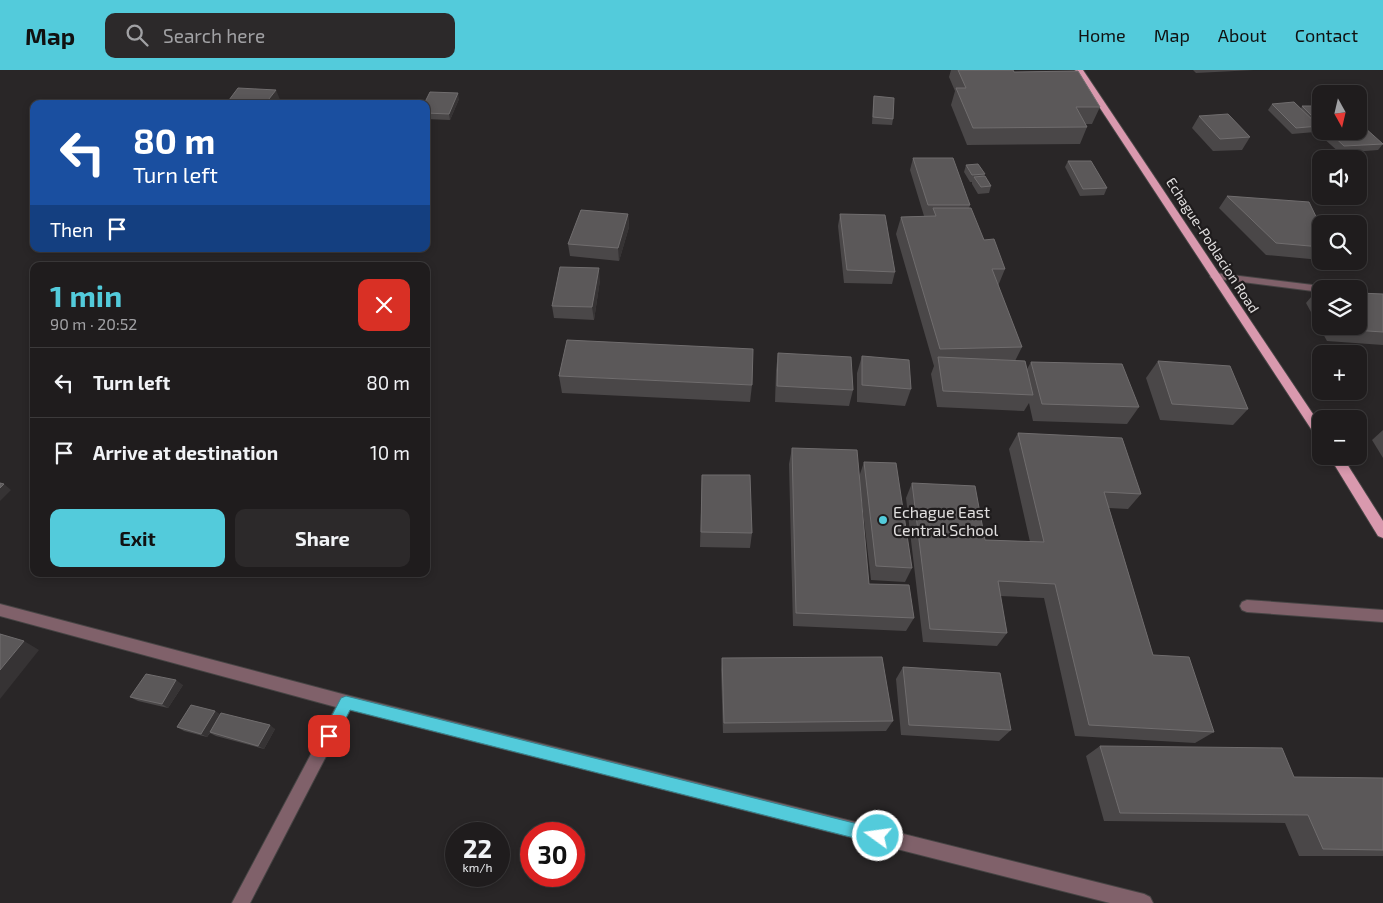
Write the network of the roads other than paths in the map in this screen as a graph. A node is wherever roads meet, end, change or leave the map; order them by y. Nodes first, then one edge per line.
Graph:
1 (1080, 70) edge
2 (1215, 276) junction
3 (1312, 288) edge
4 (1312, 422) edge
5 (1341, 465) edge
6 (1383, 532) edge
7 (1247, 606) dead end
8 (0, 610) edge
9 (1383, 616) edge
10 (346, 702) junction
11 (241, 903) edge
12 (1144, 903) edge

1 - 2 main road, Echague-Poblacion Road
2 - 3 street
2 - 4 main road, Echague-Poblacion Road
5 - 6 main road
7 - 9 street
8 - 10 street
10 - 11 street
10 - 12 street

